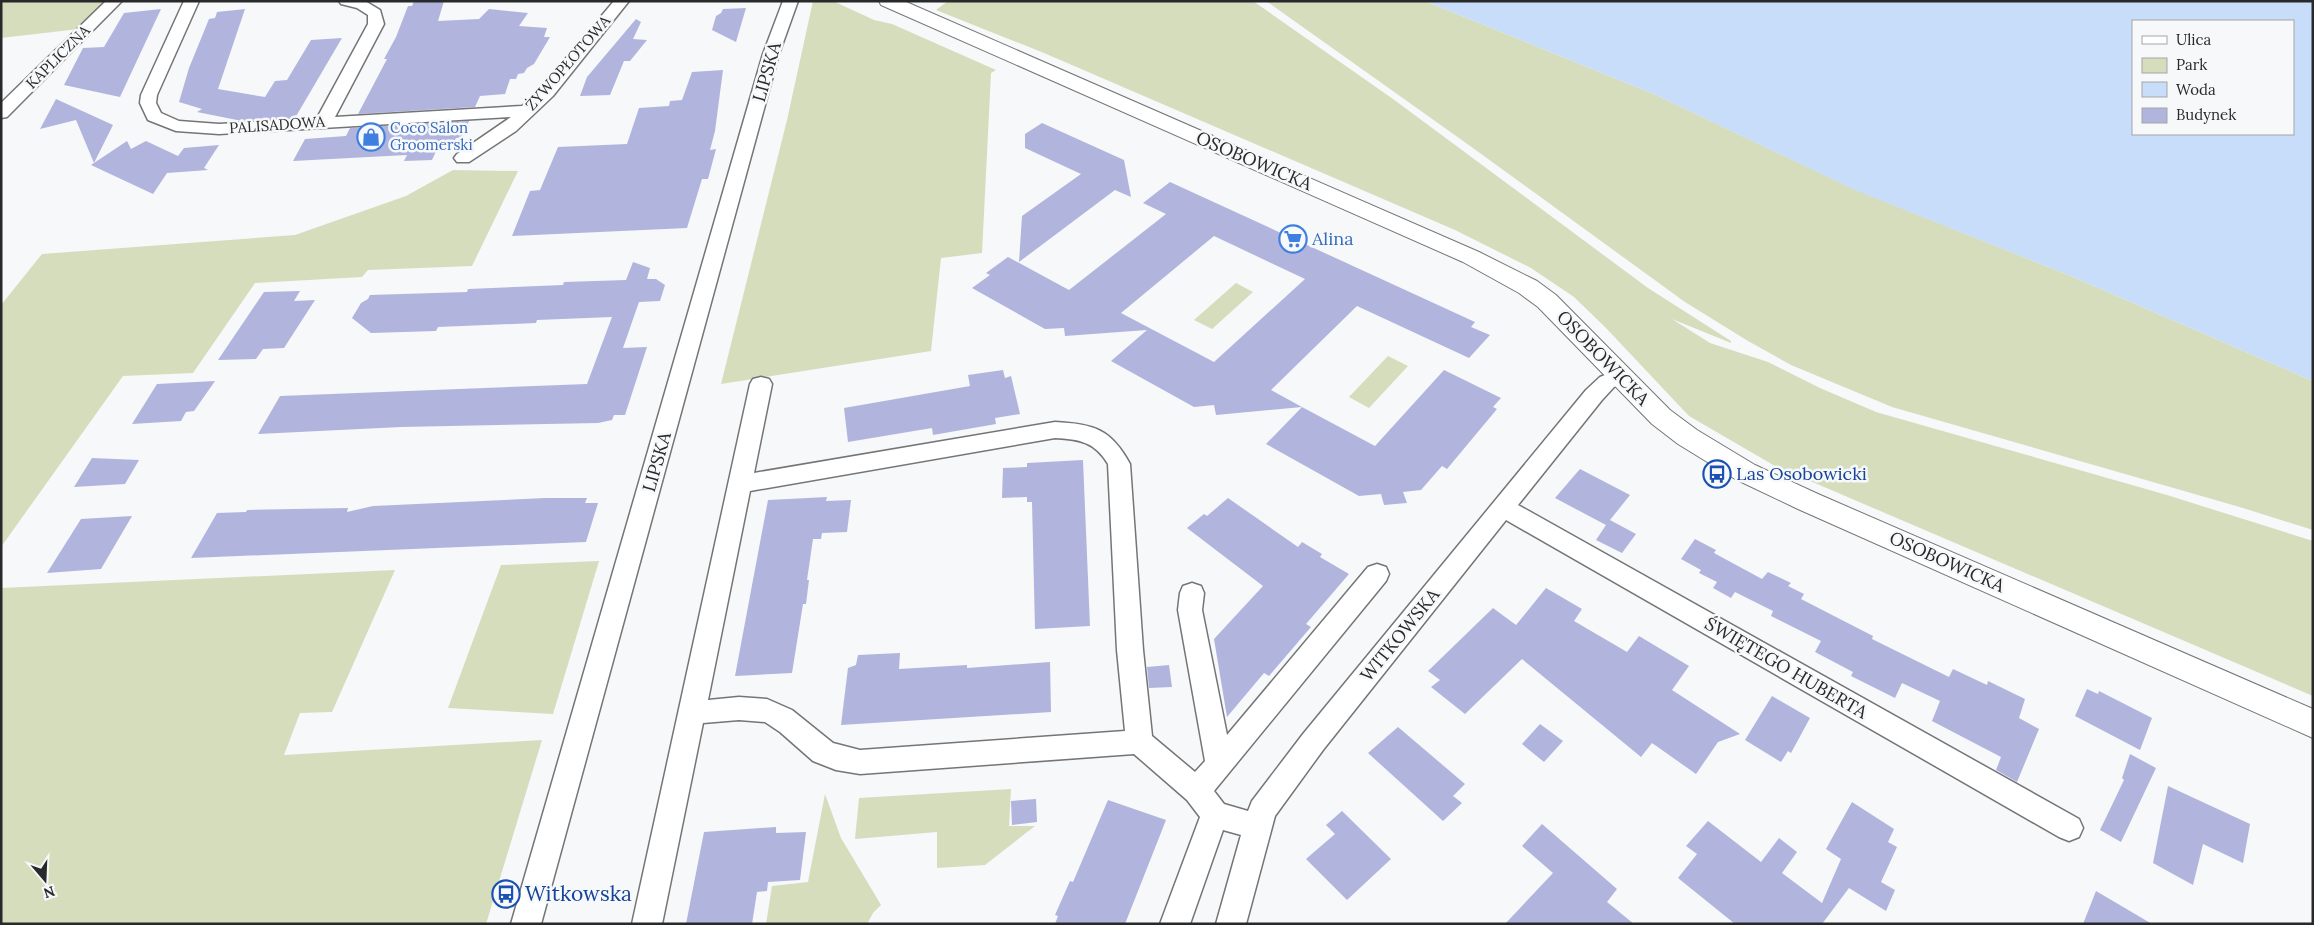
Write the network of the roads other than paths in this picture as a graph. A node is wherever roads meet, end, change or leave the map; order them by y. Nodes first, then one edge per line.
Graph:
1 (115, 1) edge
2 (192, 1) edge
3 (196, 1) edge
4 (346, 1) edge
5 (622, 1) edge
6 (791, 1) edge
7 (888, 1) edge
8 (527, 111) junction
9 (1, 113) edge
10 (324, 121) junction
11 (463, 158) dead end
12 (1620, 376) junction
13 (761, 384) dead end
14 (739, 484) junction
15 (1502, 507) junction
16 (1377, 574) dead end
17 (1192, 592) dead end
18 (691, 713) junction
19 (2313, 724) edge
20 (1139, 742) junction
21 (1220, 764) junction
22 (1197, 791) junction
23 (1215, 814) junction
24 (1256, 827) junction
25 (2070, 828) dead end
26 (526, 924) edge
27 (648, 924) edge
28 (1175, 924) edge
29 (1231, 924) edge

1 - 9 street, KAPLICZNA
2 - 3 street
2 - 10 street, PALISADOWA
4 - 10 street
5 - 8 street, ŻYWOPŁOTOWA
6 - 26 street, LIPSKA
7 - 12 street, OSOBOWICKA
8 - 10 street, PALISADOWA
8 - 11 street, ŻYWOPŁOTOWA
12 - 15 street, WITKOWSKA
12 - 19 street, OSOBOWICKA
13 - 14 street
14 - 18 street
14 - 20 street
15 - 24 street, WITKOWSKA
15 - 25 street, ŚWIĘTEGO HUBERTA
16 - 21 street
17 - 21 street
18 - 20 street
18 - 27 street
20 - 22 street
21 - 22 street
22 - 23 street
23 - 24 street
23 - 28 street
24 - 29 street, WITKOWSKA

